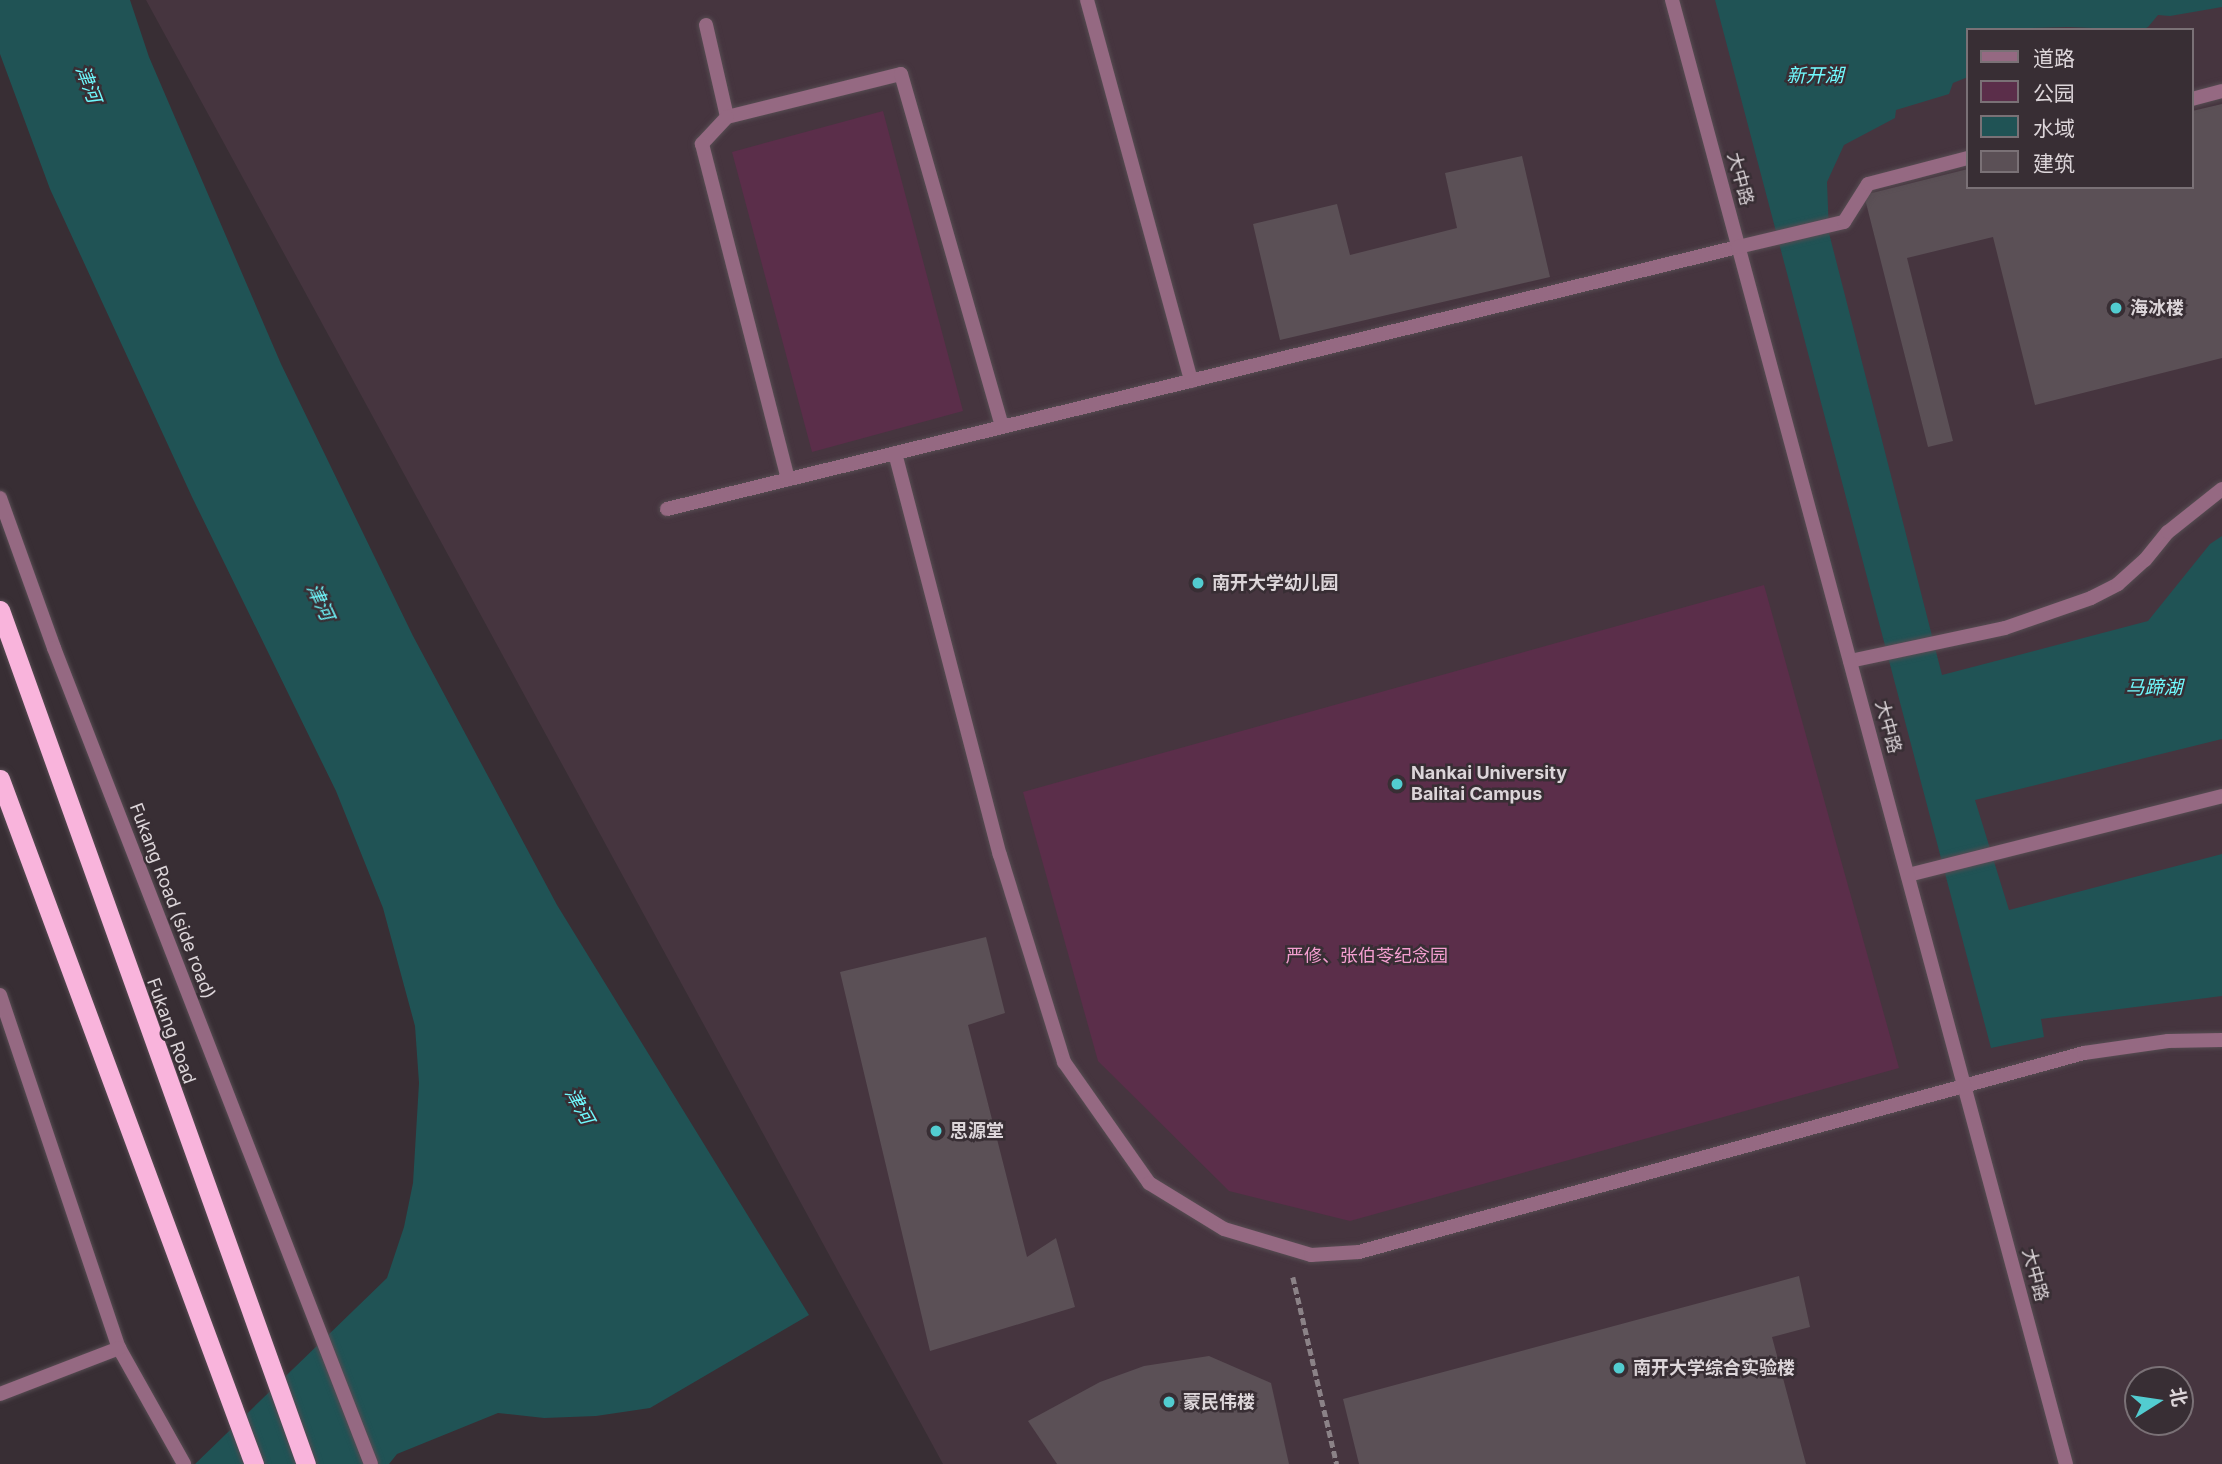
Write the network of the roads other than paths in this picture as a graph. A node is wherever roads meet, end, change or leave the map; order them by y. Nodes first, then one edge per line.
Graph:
1 (1087, 0) edge
2 (1672, 0) edge
3 (706, 25) dead end
4 (2222, 91) edge
5 (2194, 98) edge
6 (727, 117) junction
7 (1966, 159) edge
8 (1738, 247) junction
9 (1191, 381) junction
10 (1002, 427) junction
11 (895, 453) junction
12 (788, 480) junction
13 (2222, 489) edge
14 (0, 498) edge
15 (667, 509) dead end
16 (0, 610) edge
17 (1850, 661) junction
18 (0, 779) edge
19 (2222, 796) edge
20 (1908, 875) junction
21 (0, 995) edge
22 (2222, 1040) edge
23 (1964, 1084) junction
24 (119, 1348) junction
25 (0, 1394) edge
26 (184, 1462) edge
27 (254, 1464) edge
28 (306, 1464) edge
29 (371, 1464) edge
30 (2066, 1464) edge

1 - 9 street
2 - 8 street, 大中路
3 - 6 street
4 - 5 street
6 - 10 street
6 - 12 street
7 - 8 street
8 - 9 street
8 - 17 street, 大中路
9 - 10 street
10 - 11 street
11 - 12 street
11 - 23 street
12 - 15 street
13 - 17 street
14 - 29 street, Fukang Road (side road)
16 - 28 highway, Fukang Road
17 - 20 street, 大中路
18 - 27 highway
19 - 20 street
20 - 23 street, 大中路
21 - 24 street
22 - 23 street
23 - 30 street, 大中路
24 - 25 street
24 - 26 street

